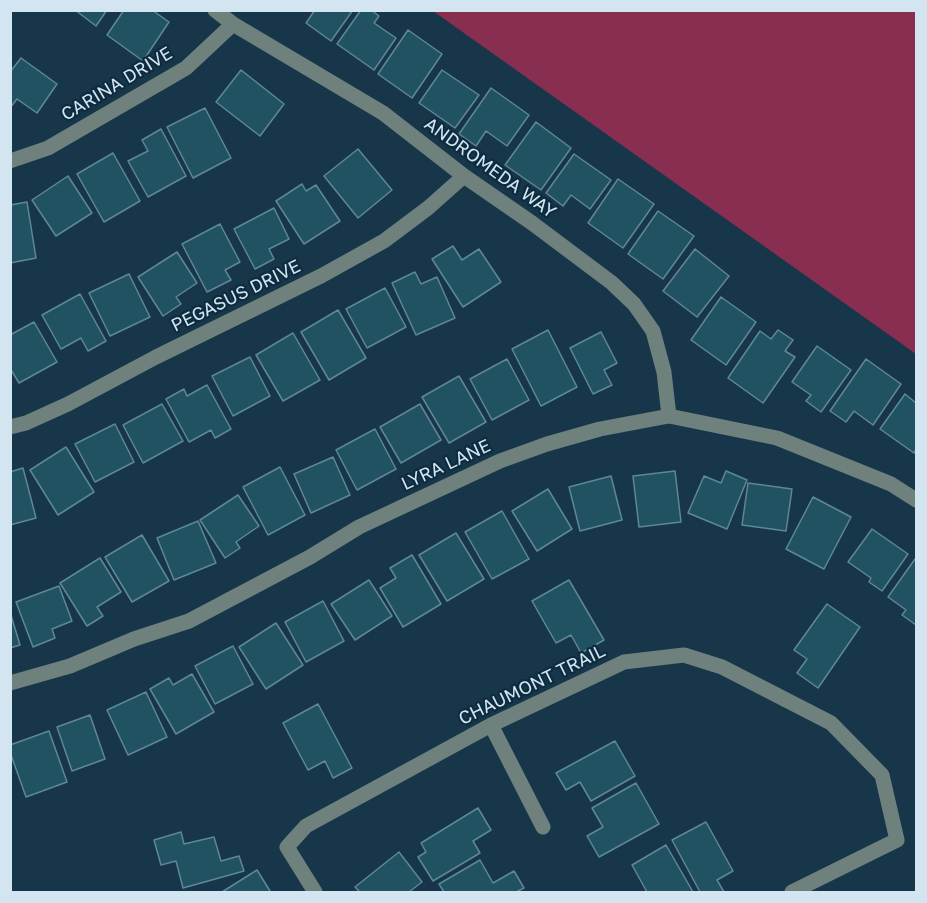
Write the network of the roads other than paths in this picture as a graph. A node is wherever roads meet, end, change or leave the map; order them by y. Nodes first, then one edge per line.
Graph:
1 (215, 10) edge
2 (233, 24) junction
3 (10, 161) edge
4 (464, 176) junction
5 (669, 416) junction
6 (10, 427) edge
7 (916, 500) edge
8 (10, 683) edge
9 (491, 725) junction
10 (543, 827) dead end
11 (315, 892) edge
12 (792, 892) edge

1 - 2 street, ANDROMEDA WAY
2 - 3 street, CARINA DRIVE
2 - 4 street, ANDROMEDA WAY
4 - 5 street, ANDROMEDA WAY
4 - 6 street, PEGASUS DRIVE
5 - 7 street, LYRA LANE
5 - 8 street, LYRA LANE
9 - 10 street
9 - 11 street, CHAUMONT TRAIL
9 - 12 street, CHAUMONT TRAIL

